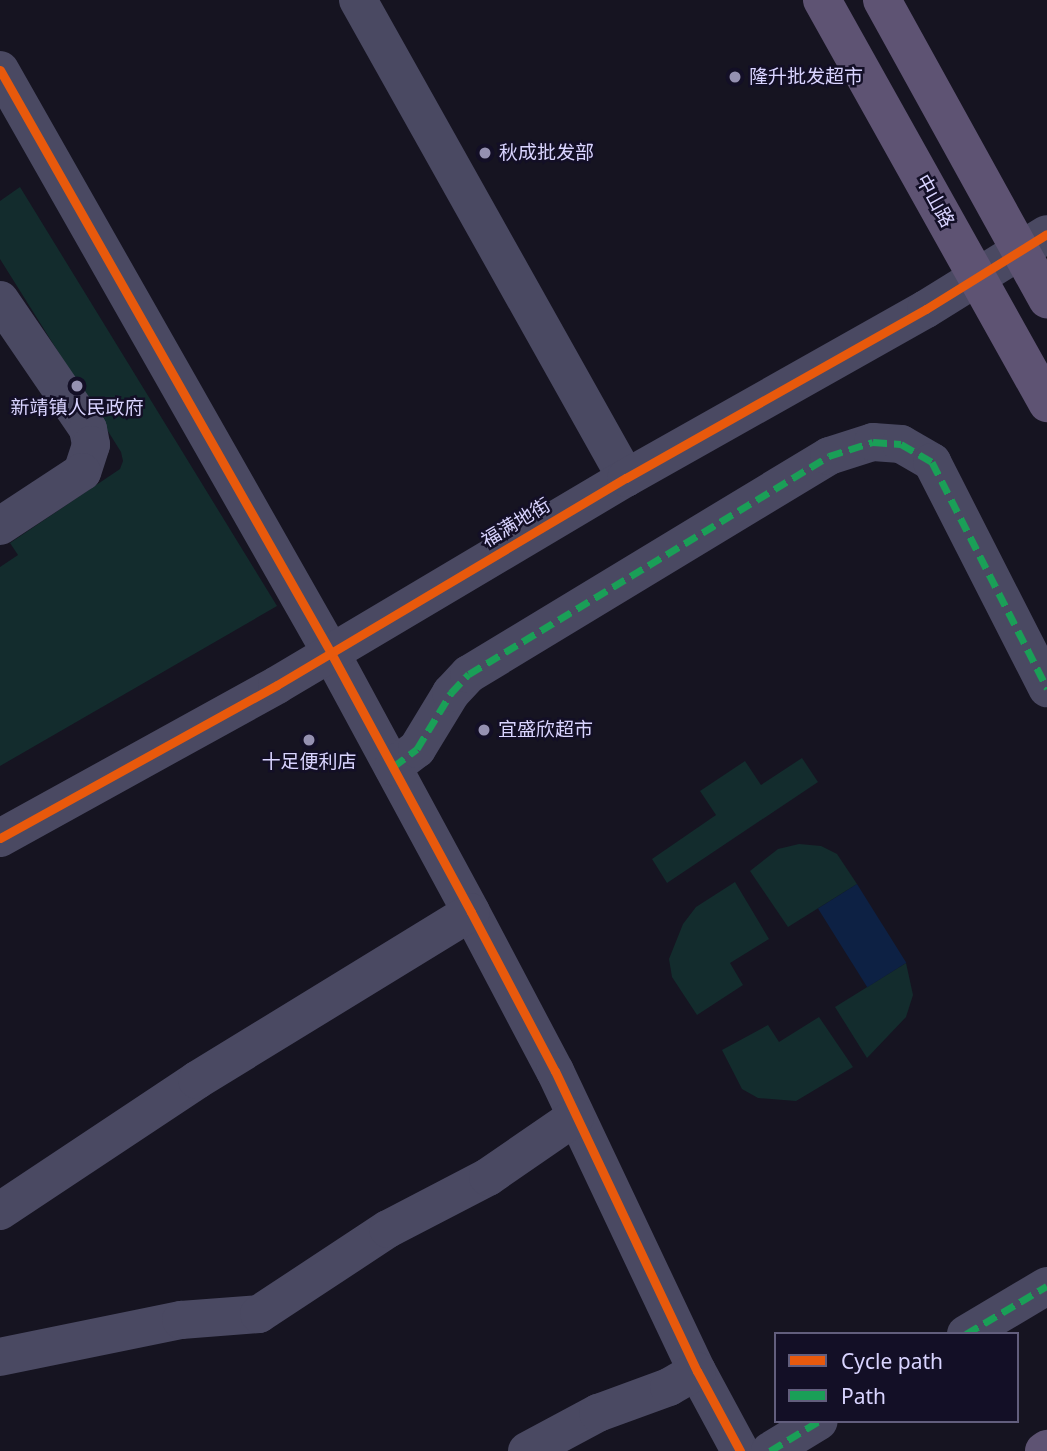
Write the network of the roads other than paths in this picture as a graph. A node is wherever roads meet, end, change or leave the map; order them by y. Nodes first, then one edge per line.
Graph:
1 (358, 0) edge
2 (822, 0) edge
3 (881, 0) edge
4 (0, 70) edge
5 (1033, 242) edge
6 (977, 276) junction
7 (1047, 299) edge
8 (0, 300) edge
9 (1047, 403) edge
10 (626, 478) junction
11 (0, 526) edge
12 (331, 653) junction
13 (1047, 688) edge
14 (393, 767) junction
15 (0, 838) edge
16 (471, 912) junction
17 (575, 1118) junction
18 (0, 1211) edge
19 (1047, 1286) edge
20 (969, 1332) edge
21 (0, 1357) edge
22 (697, 1371) junction
23 (817, 1423) edge
24 (527, 1451) edge
25 (740, 1451) edge
26 (770, 1451) edge

1 - 10 street
2 - 6 main road, 中山路
3 - 5 main road
4 - 12 street
5 - 6 street, 福满地街
5 - 7 main road
6 - 9 main road, 中山路
6 - 10 street, 福满地街
8 - 11 street
10 - 12 street, 福满地街
12 - 14 street
12 - 15 street, 福满地街
13 - 14 street
14 - 16 street
16 - 17 street
16 - 18 street
17 - 21 street
17 - 22 street
19 - 20 street
22 - 24 street
22 - 25 street
23 - 26 street

